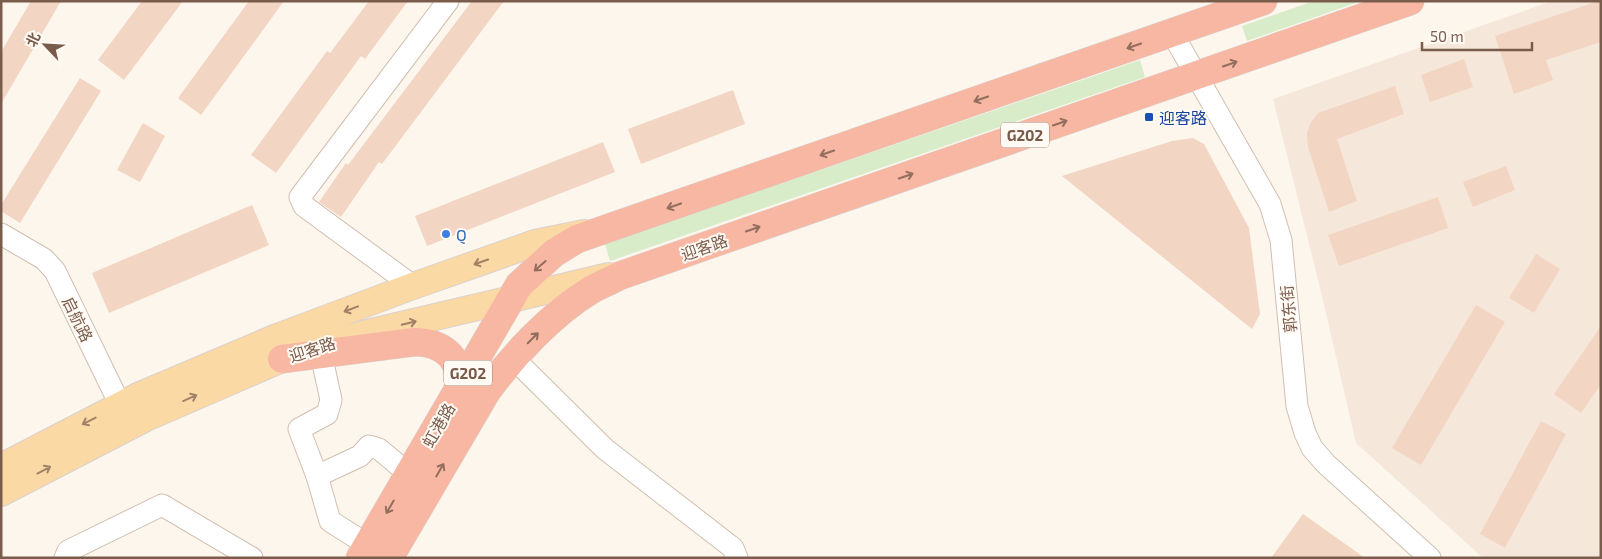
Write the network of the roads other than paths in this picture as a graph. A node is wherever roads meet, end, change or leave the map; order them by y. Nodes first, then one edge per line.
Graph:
1 (448, 1) edge
2 (1263, 1) edge
3 (1410, 1) edge
4 (1172, 33) junction
5 (1196, 76) junction
6 (613, 227) junction
7 (1, 234) edge
8 (641, 268) junction
9 (413, 286) junction
10 (512, 299) junction
11 (321, 354) junction
12 (513, 358) junction
13 (282, 359) junction
14 (457, 393) junction
15 (125, 415) junction
16 (1, 467) edge
17 (409, 474) junction
18 (317, 476) junction
19 (1, 493) edge
20 (372, 554) edge
21 (247, 556) edge
22 (65, 558) edge
23 (737, 558) edge
24 (1430, 558) edge

1 - 9 street
2 - 4 highway, 迎客路 / G202
5 -> 3 highway, 迎客路 / G202
4 - 5 street, 郭东街
4 -> 6 highway, 迎客路 / G202
8 -> 5 highway, 迎客路 / G202
5 - 24 street, 郭东街
6 -> 9 main road, 迎客路
6 -> 10 highway, 虹港路 / G202
7 - 15 street, 启航路
8 - 10 main road, 迎客路
12 -> 8 highway, 虹港路 / G202
9 -> 15 main road, 迎客路
13 -> 10 main road, 迎客路
10 - 14 highway, 虹港路 / G202
11 - 13 highway
11 - 14 highway
11 - 18 street
20 -> 12 highway, 虹港路 / G202
12 - 23 street
15 -> 13 main road, 迎客路
14 - 17 highway, 虹港路 / G202
15 -> 16 main road, 迎客路
19 -> 15 main road, 迎客路
17 - 18 street
17 -> 20 highway, 虹港路 / G202
18 - 20 street
21 - 22 street

